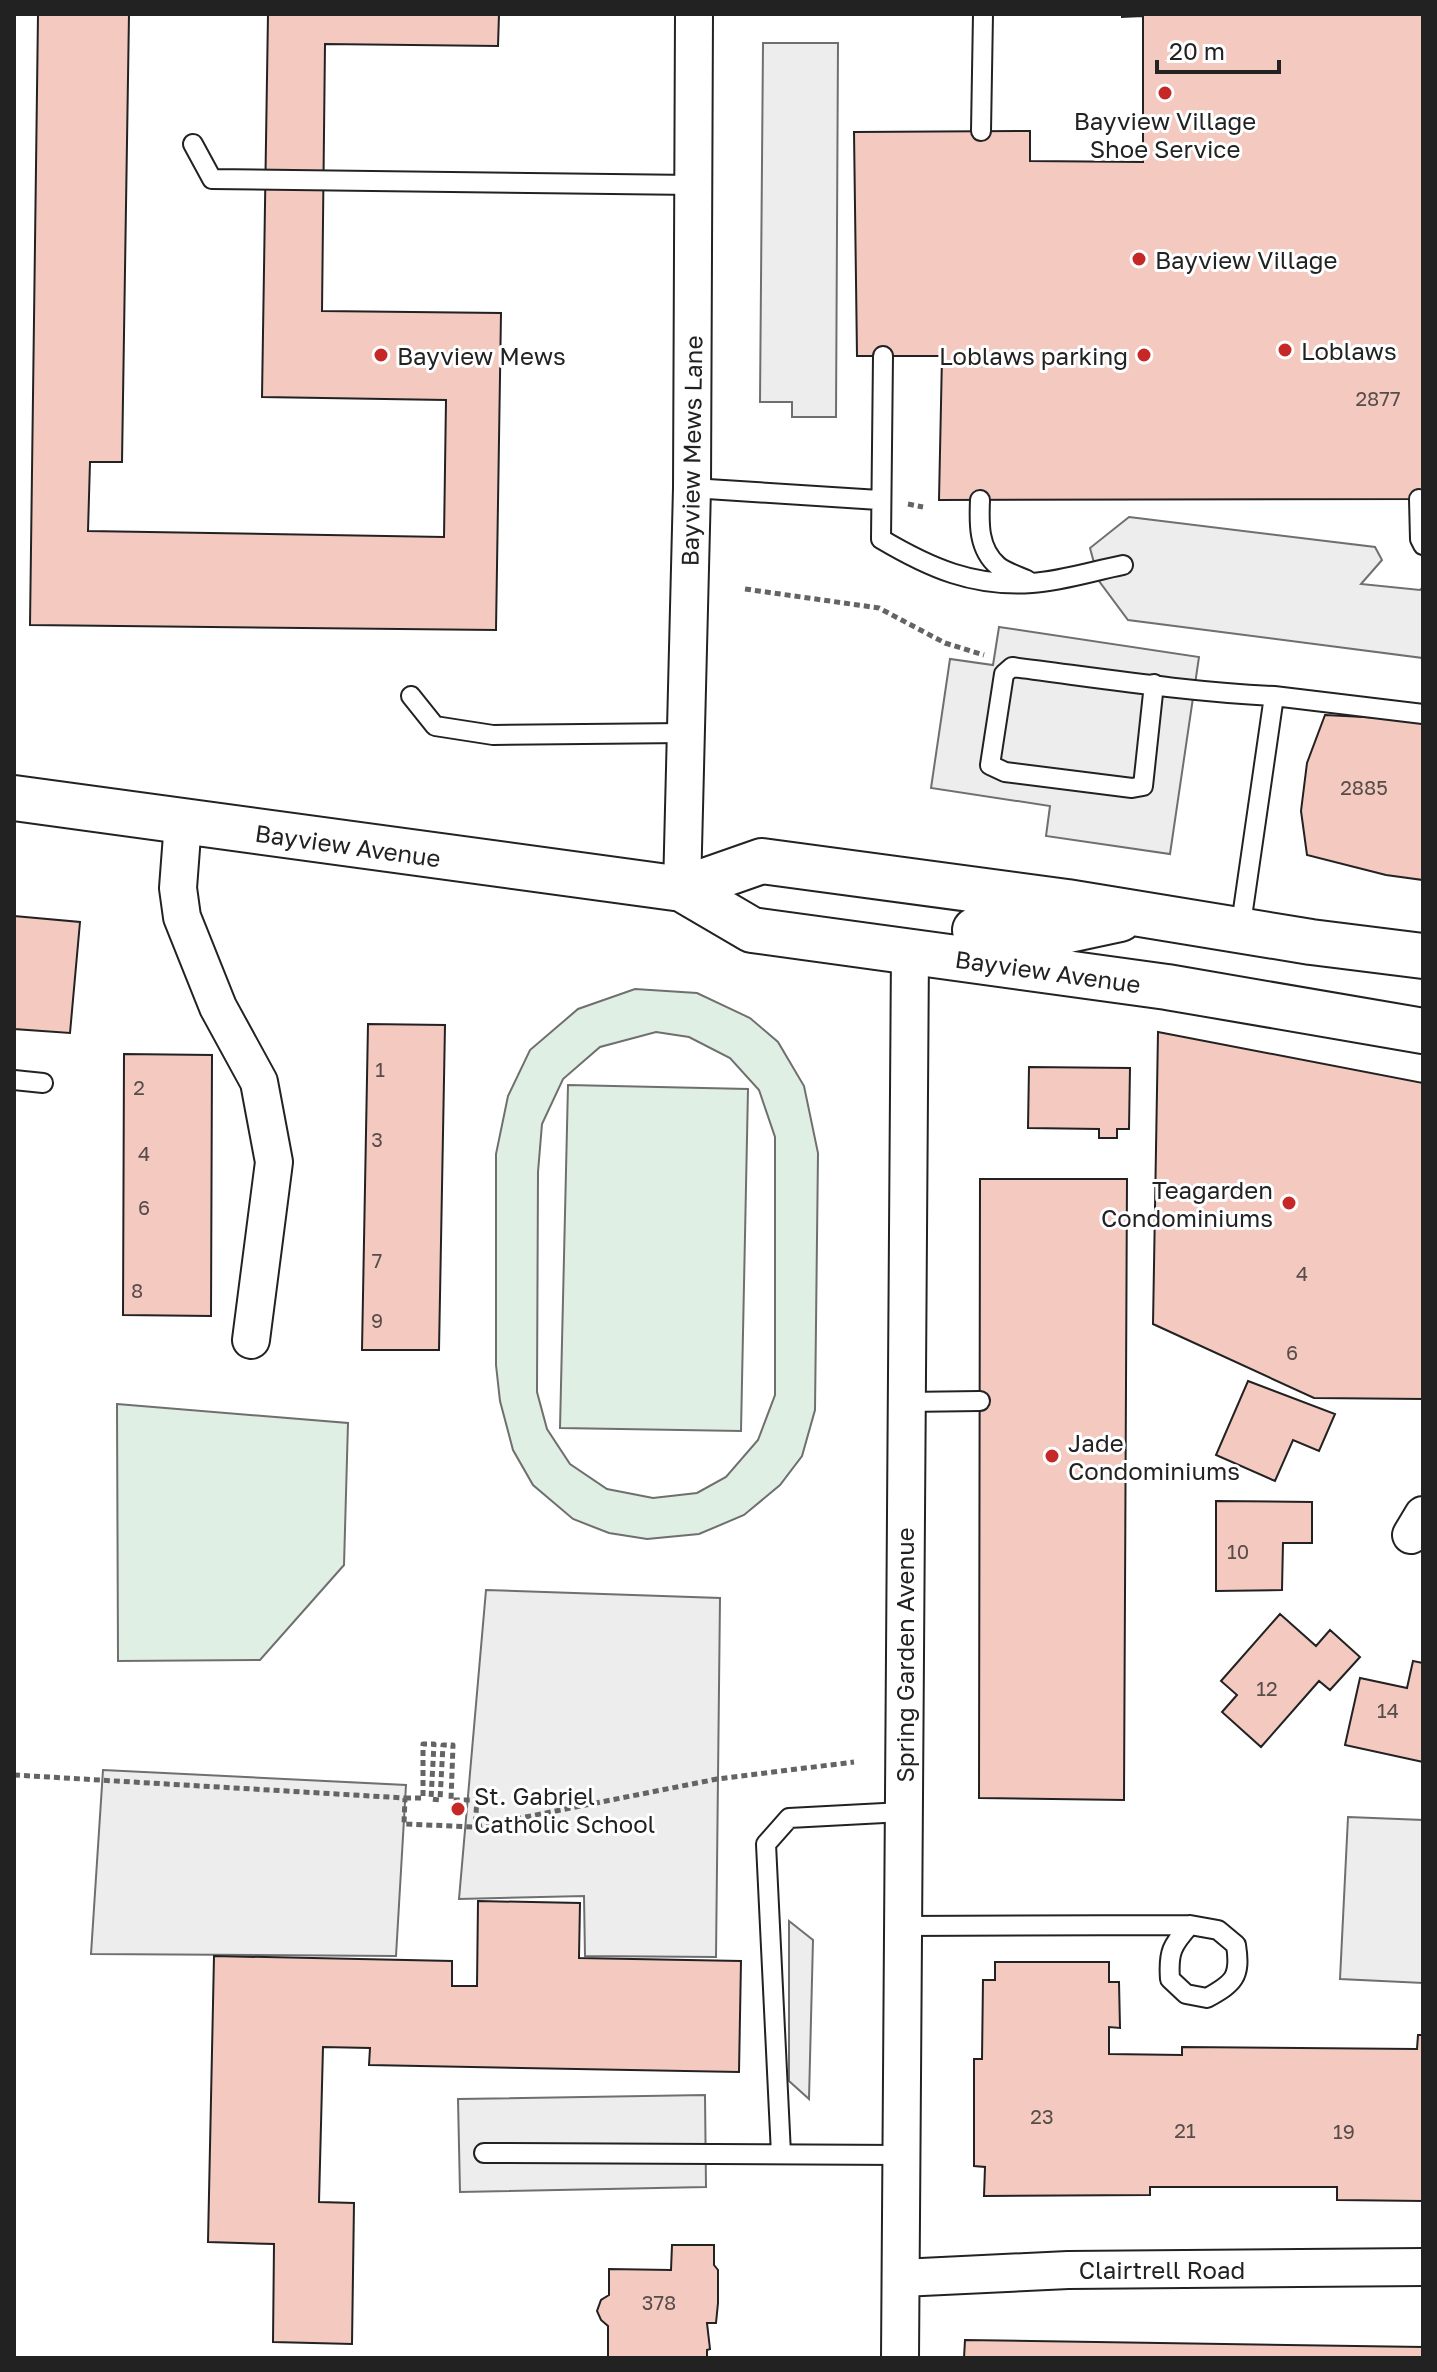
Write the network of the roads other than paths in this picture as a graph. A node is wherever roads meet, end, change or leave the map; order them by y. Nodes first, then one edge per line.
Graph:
1 (694, 14) edge
2 (983, 14) edge
3 (981, 131) dead end
4 (193, 144) dead end
5 (694, 185) junction
6 (883, 356) dead end
7 (692, 488) junction
8 (1419, 499) dead end
9 (879, 500) junction
10 (980, 500) dead end
11 (1423, 545) edge
12 (1123, 565) dead end
13 (1033, 583) junction
14 (1154, 684) junction
15 (411, 696) dead end
16 (1274, 696) junction
17 (1423, 714) edge
18 (685, 733) junction
19 (14, 798) edge
20 (183, 822) junction
21 (682, 889) junction
22 (1143, 914) junction
23 (1240, 931) junction
24 (910, 952) junction
25 (1423, 956) edge
26 (1423, 1031) edge
27 (14, 1080) edge
28 (43, 1083) dead end
29 (251, 1340) dead end
30 (980, 1401) dead end
31 (906, 1402) junction
32 (903, 1812) junction
33 (1190, 1925) dead end
34 (902, 1926) junction
35 (484, 2153) dead end
36 (781, 2154) junction
37 (901, 2155) junction
38 (1423, 2267) edge
39 (901, 2278) junction
40 (900, 2358) edge

1 - 5 street, Bayview Mews Lane
2 - 3 lane
4 - 5 lane
5 - 7 street, Bayview Mews Lane
6 - 9 lane
7 - 9 lane
7 - 18 street, Bayview Mews Lane
8 - 11 lane
9 - 13 lane
10 - 13 lane
12 - 13 lane
14 - 14 lane
14 - 16 lane
15 - 18 lane
16 - 17 lane
16 - 23 lane
18 - 21 street, Bayview Mews Lane
19 - 20 main road, Bayview Avenue
20 - 21 main road, Bayview Avenue
20 - 29 street
21 - 22 main road, Bayview Avenue
21 - 24 main road, Bayview Avenue
22 - 23 main road, Bayview Avenue
22 - 24 main road
23 - 25 main road, Bayview Avenue
24 - 26 main road, Bayview Avenue
24 - 31 street, Spring Garden Avenue
27 - 28 lane
30 - 31 lane
31 - 32 street, Spring Garden Avenue
32 - 34 street, Spring Garden Avenue
32 - 36 lane
33 - 34 lane
34 - 37 street, Spring Garden Avenue
35 - 36 lane
36 - 37 lane
37 - 39 street, Spring Garden Avenue
38 - 39 street, Clairtrell Road
39 - 40 street, Spring Garden Avenue

